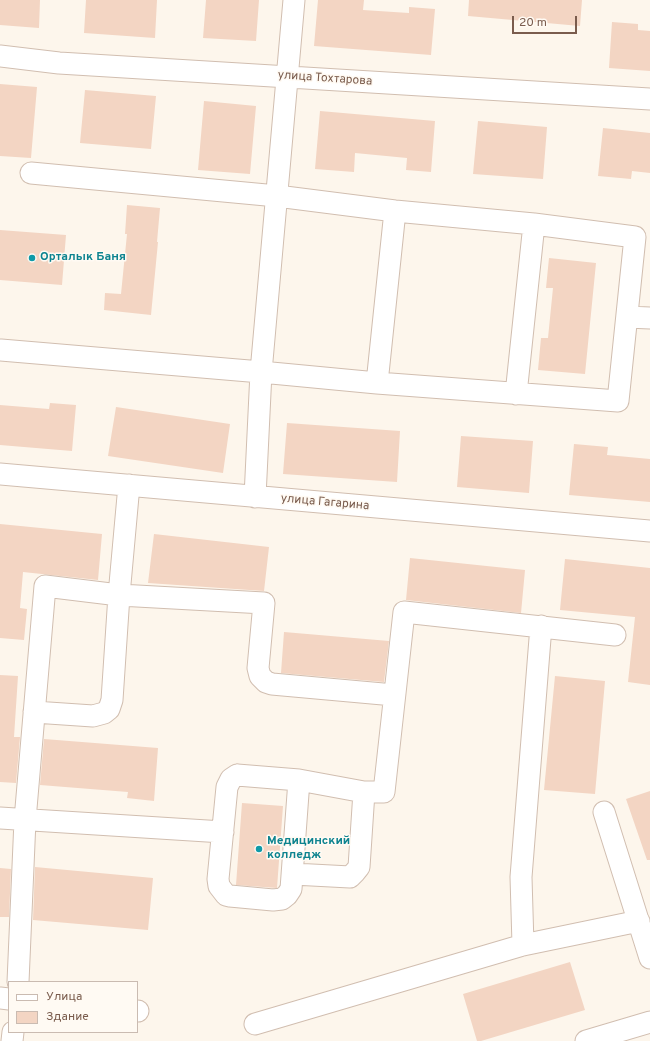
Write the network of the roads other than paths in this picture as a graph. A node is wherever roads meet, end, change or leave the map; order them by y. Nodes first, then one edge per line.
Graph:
1 (294, 0) edge
2 (0, 56) edge
3 (287, 77) junction
4 (650, 99) edge
5 (31, 173) dead end
6 (277, 196) junction
7 (394, 211) junction
8 (534, 224) junction
9 (627, 317) junction
10 (650, 318) edge
11 (1, 350) dead end
12 (261, 372) junction
13 (377, 384) junction
14 (516, 394) junction
15 (0, 474) edge
16 (129, 485) junction
17 (255, 497) junction
18 (650, 531) edge
19 (119, 594) junction
20 (541, 626) junction
21 (615, 635) dead end
22 (394, 695) junction
23 (34, 712) junction
24 (299, 780) junction
25 (364, 792) junction
26 (604, 812) dead end
27 (0, 818) edge
28 (25, 820) junction
29 (223, 832) junction
30 (292, 874) junction
31 (644, 926) edge
32 (523, 946) junction
33 (650, 958) edge
34 (18, 981) edge
35 (650, 1022) edge
36 (255, 1024) dead end
37 (586, 1041) edge

1 - 3 street
2 - 3 street, улица Тохтарова
3 - 4 street, улица Тохтарова
3 - 6 street
5 - 6 street
6 - 7 street
6 - 12 street
7 - 8 street
7 - 13 street
8 - 9 street
8 - 14 street
9 - 10 street
9 - 14 street
11 - 12 street
12 - 13 street
12 - 17 street
13 - 14 street
15 - 16 street, улица Гагарина
16 - 17 street, улица Гагарина
16 - 19 street
17 - 18 street, улица Гагарина
19 - 22 street
19 - 23 street
19 - 23 street
20 - 21 street
20 - 22 street
20 - 32 street
22 - 25 street
23 - 28 street
24 - 25 street
24 - 29 street
24 - 30 street
25 - 30 street
26 - 31 street
27 - 28 street
28 - 29 street
28 - 34 street
29 - 30 street
31 - 32 street
31 - 33 street
32 - 36 street
35 - 37 street

